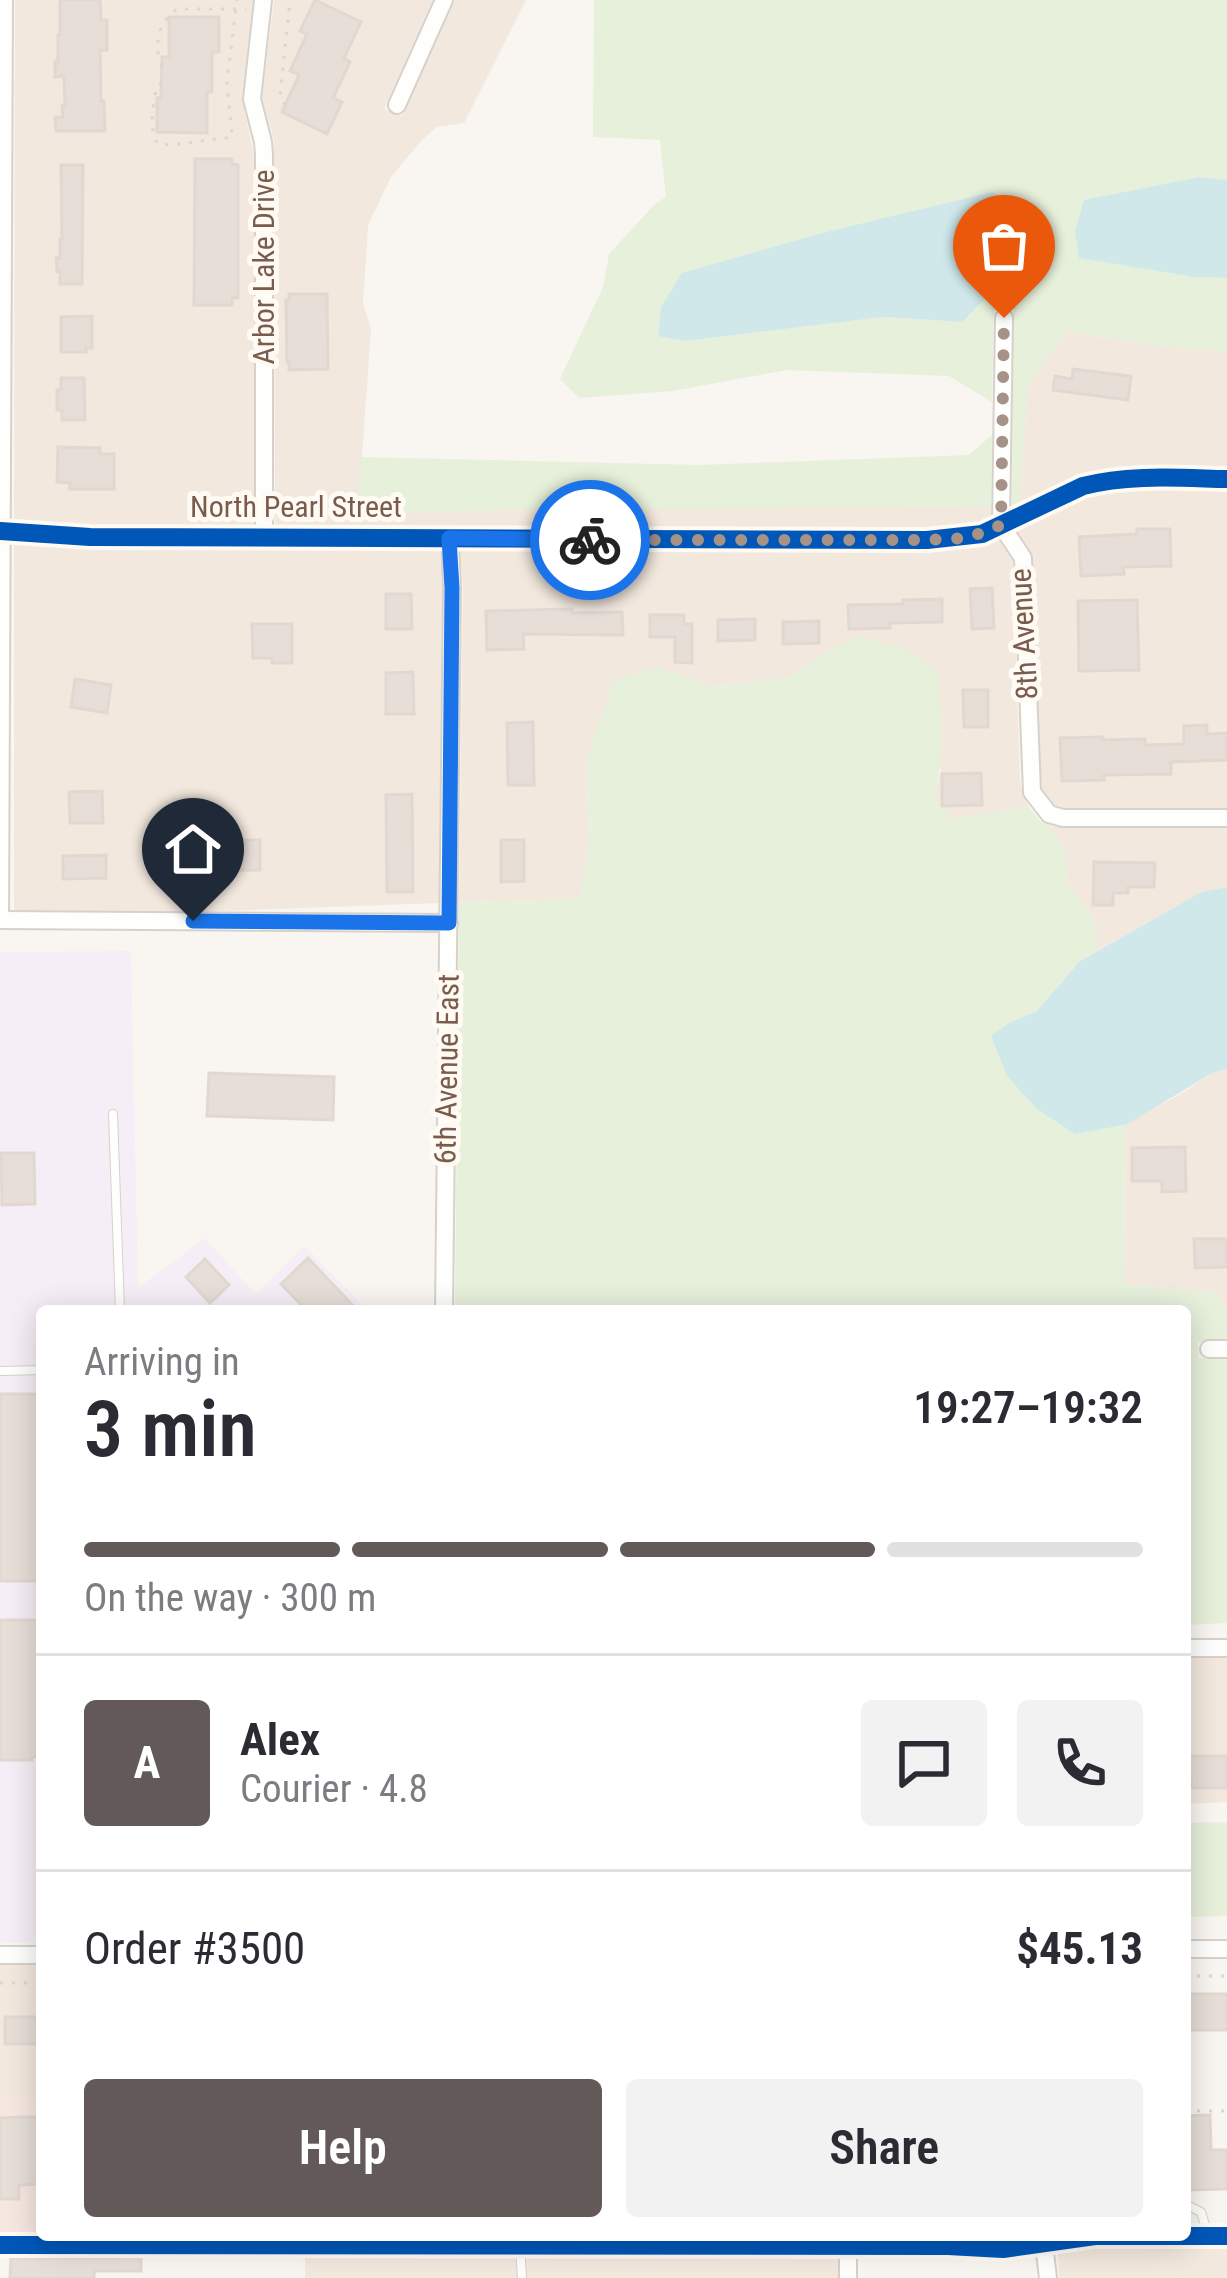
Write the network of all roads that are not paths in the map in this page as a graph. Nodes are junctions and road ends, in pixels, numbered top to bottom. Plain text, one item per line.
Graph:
1 (4, 0) edge
2 (444, 0) edge
3 (262, 5) edge
4 (397, 105) dead end
5 (2, 140) edge
6 (1004, 318) dead end
7 (1227, 479) edge
8 (1001, 525) junction
9 (1, 531) edge
10 (264, 537) junction
11 (449, 538) junction
12 (1227, 818) edge
13 (0, 920) edge
14 (449, 923) junction
15 (113, 1114) dead end
16 (120, 1305) edge
17 (445, 1305) edge
18 (36, 1370) edge
19 (0, 1371) edge
20 (1191, 1648) edge
21 (1227, 1648) edge
22 (1191, 1949) edge
23 (1227, 1949) edge
24 (0, 1955) edge
25 (36, 1955) edge
26 (1191, 2207) edge
27 (1217, 2236) edge
28 (106, 2241) edge
29 (450, 2241) edge
30 (737, 2241) edge
31 (1039, 2241) edge
32 (1043, 2241) edge
33 (0, 2245) edge
34 (520, 2246) junction
35 (848, 2246) junction
36 (522, 2278) edge
37 (848, 2278) edge
38 (1048, 2278) edge

1 - 5 street
2 - 4 street
3 - 10 street, Arbor Lake Drive
5 - 9 street
6 - 8 street, 8th Avenue
7 - 8 street, North Pearl Street
8 - 11 street, North Pearl Street
8 - 12 street, 8th Avenue
9 - 10 street, North Pearl Street
9 - 13 street
10 - 11 street, North Pearl Street
11 - 14 street, 6th Avenue East
13 - 14 street
14 - 17 street, 6th Avenue East
15 - 16 lane
18 - 19 lane
20 - 21 street
22 - 23 street
24 - 25 street
26 - 27 lane
28 - 33 street
29 - 34 street
30 - 34 street
30 - 35 street
31 - 35 street
32 - 38 street
34 - 36 lane
35 - 37 street

